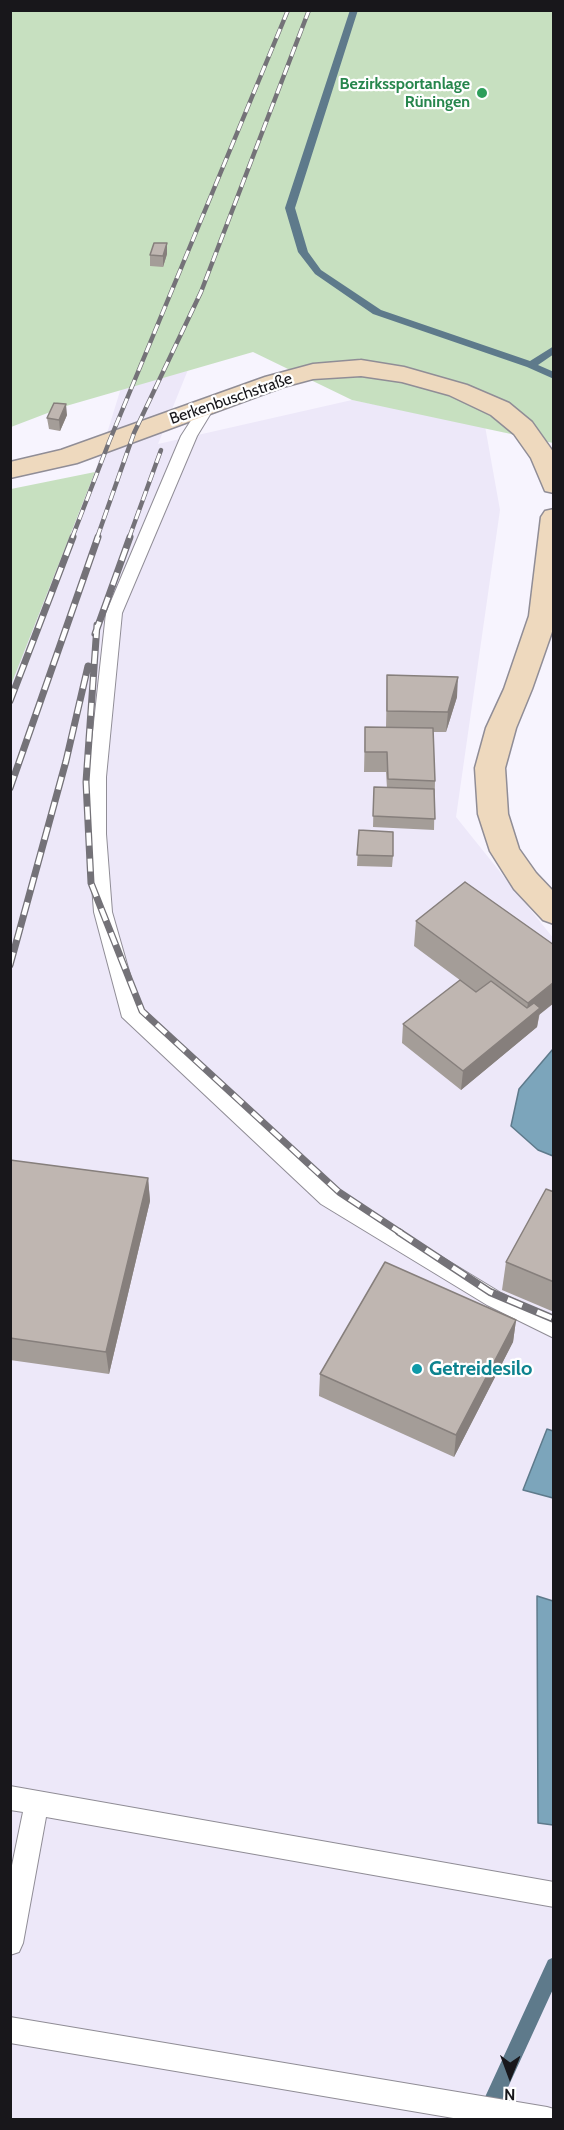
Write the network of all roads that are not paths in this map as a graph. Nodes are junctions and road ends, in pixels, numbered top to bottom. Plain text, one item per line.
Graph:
1 (206, 408) junction
2 (10, 470) edge
3 (554, 485) edge
4 (554, 517) edge
5 (554, 912) edge
6 (554, 1329) edge
7 (10, 1798) edge
8 (38, 1802) junction
9 (542, 1893) edge
10 (10, 1943) edge
11 (10, 2030) edge
12 (547, 2120) edge

1 - 2 street, Berkenbuschstraße
1 - 3 street, Berkenbuschstraße
1 - 6 lane
4 - 5 street
7 - 8 lane
8 - 9 lane
8 - 10 lane
11 - 12 lane

